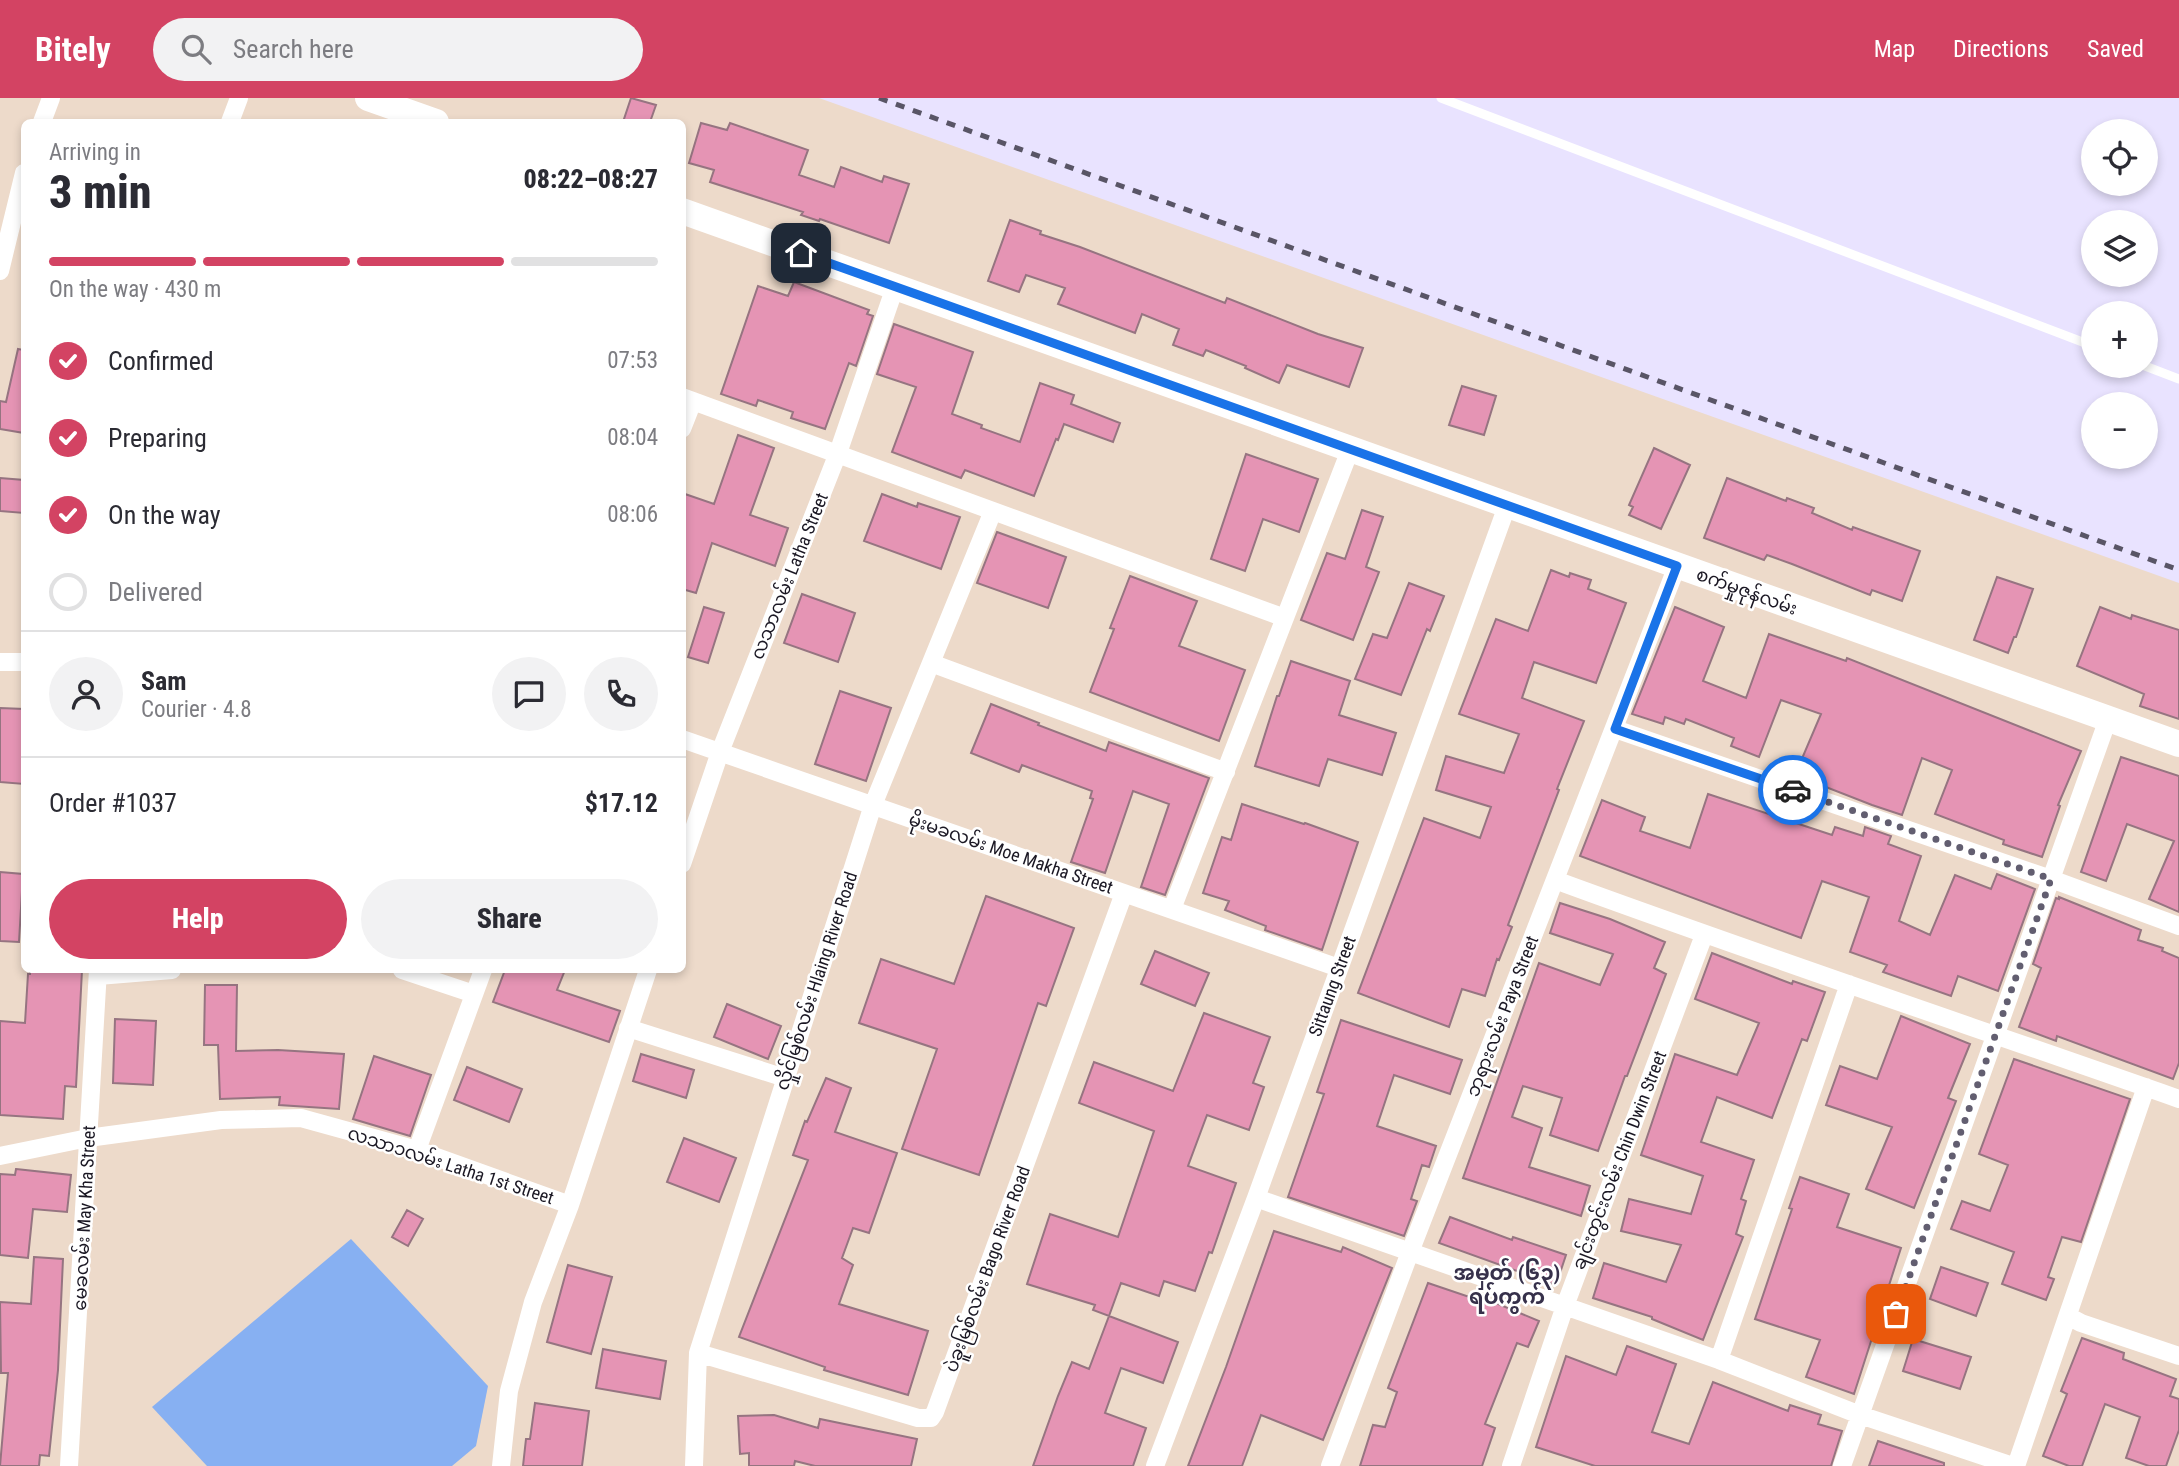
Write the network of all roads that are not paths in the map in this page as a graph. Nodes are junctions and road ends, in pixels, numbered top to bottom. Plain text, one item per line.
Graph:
1 (51, 98) edge
2 (239, 98) edge
3 (368, 98) edge
4 (1441, 98) edge
5 (43, 119) edge
6 (231, 119) edge
7 (428, 119) edge
8 (21, 185) edge
9 (686, 212) edge
10 (0, 271) edge
11 (895, 287) junction
12 (2081, 341) edge
13 (2158, 371) edge
14 (2179, 379) edge
15 (688, 399) edge
16 (1350, 450) junction
17 (838, 453) junction
18 (1507, 506) junction
19 (993, 511) junction
20 (1677, 566) junction
21 (1286, 618) junction
22 (0, 662) edge
23 (21, 662) edge
24 (931, 663) junction
25 (2108, 719) junction
26 (1615, 729) junction
27 (686, 740) edge
28 (2179, 744) edge
29 (720, 752) junction
30 (1226, 772) junction
31 (873, 805) junction
32 (686, 852) edge
33 (2051, 879) junction
34 (1555, 880) junction
35 (1124, 892) junction
36 (1172, 909) junction
37 (2179, 926) edge
38 (1704, 935) junction
39 (1339, 968) junction
40 (98, 973) edge
41 (411, 973) edge
42 (482, 973) edge
43 (647, 973) edge
44 (1849, 984) junction
45 (474, 994) junction
46 (628, 1028) junction
47 (1996, 1034) junction
48 (785, 1079) junction
49 (2146, 1087) junction
50 (2179, 1099) edge
51 (89, 1138) junction
52 (417, 1150) junction
53 (0, 1156) edge
54 (1256, 1198) junction
55 (570, 1205) junction
56 (1410, 1252) junction
57 (1565, 1306) junction
58 (2067, 1316) junction
59 (698, 1353) junction
60 (2179, 1356) edge
61 (1719, 1360) junction
62 (1860, 1415) junction
63 (1517, 1464) edge
64 (69, 1466) edge
65 (501, 1466) edge
66 (694, 1466) edge
67 (1155, 1466) edge
68 (1330, 1466) edge
69 (1842, 1466) edge
70 (2014, 1466) edge

1 - 5 street
2 - 6 street
3 - 7 street
4 - 12 lane
8 - 10 street
9 - 11 street, စက်မှုဇုန်လမ်း
11 - 16 street, စက်မှုဇုန်လမ်း
11 - 17 street, လသာလမ်း Latha Street
13 - 14 lane
15 - 17 street
16 - 18 street, စက်မှုဇုန်လမ်း
16 - 21 street
17 - 19 street
17 - 29 street, လသာလမ်း Latha Street
18 - 20 street, စက်မှုဇုန်လမ်း
18 - 39 street, Sittaung Street
19 - 21 street
19 - 24 street, လှိုင်မြစ်လမ်း Hlaing River Road
20 - 25 street, စက်မှုဇုန်လမ်း
20 - 26 street, ဘုရားလမ်း Paya Street
21 - 30 street
22 - 23 street
24 - 30 street
24 - 31 street, လှိုင်မြစ်လမ်း Hlaing River Road
25 - 28 street, စက်မှုဇုန်လမ်း
25 - 33 street
26 - 33 street
26 - 34 street, ဘုရားလမ်း Paya Street
27 - 29 street, မိုးမခလမ်း Moe Makha Street
29 - 31 street, မိုးမခလမ်း Moe Makha Street
29 - 32 street, လသာလမ်း Latha Street
30 - 36 street
31 - 35 street, မိုးမခလမ်း Moe Makha Street
31 - 48 street, လှိုင်မြစ်လမ်း Hlaing River Road
33 - 37 street
33 - 47 street
34 - 38 street
34 - 56 street, ဘုရားလမ်း Paya Street
35 - 36 street, မိုးမခလမ်း Moe Makha Street
35 - 59 street, ပဲခူးမြစ်လမ်း Bago River Road
36 - 39 street, မိုးမခလမ်း Moe Makha Street
38 - 44 street
38 - 57 street, ချင်းတွင်းလမ်း Chin Dwin Street
39 - 54 street, Sittaung Street
40 - 51 street, မေခလမ်း May Kha Street
41 - 45 street
42 - 45 street
43 - 46 street
44 - 47 street
44 - 61 street
45 - 52 street
46 - 48 street
46 - 55 street
47 - 49 street
47 - 62 street
48 - 59 street, လှိုင်မြစ်လမ်း Hlaing River Road
49 - 50 street
49 - 58 street
51 - 52 street, လသာ၁လမ်း Latha 1st Street
51 - 53 street, လသာ၁လမ်း Latha 1st Street
51 - 64 street, မေခလမ်း May Kha Street
52 - 55 street, လသာ၁လမ်း Latha 1st Street
54 - 56 street
54 - 67 street, Sittaung Street
55 - 65 street
56 - 57 street
56 - 68 street, ဘုရားလမ်း Paya Street
57 - 61 street
57 - 63 street, ချင်းတွင်းလမ်း Chin Dwin Street
58 - 60 street
58 - 70 street
59 - 66 street, လှိုင်မြစ်လမ်း Hlaing River Road
61 - 62 street
62 - 69 street
62 - 70 street

